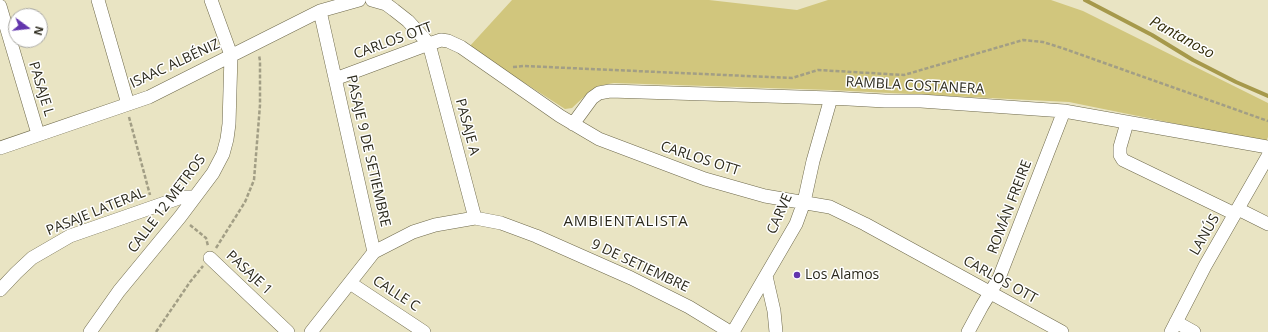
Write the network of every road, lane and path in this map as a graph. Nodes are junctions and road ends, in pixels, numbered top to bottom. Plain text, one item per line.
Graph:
1 (98, 0) edge
2 (211, 0) edge
3 (359, 0) edge
4 (372, 0) edge
5 (0, 6) edge
6 (320, 11) junction
7 (256, 43) junction
8 (429, 44) junction
9 (231, 55) junction
10 (495, 70) junction
11 (335, 79) junction
12 (831, 98) junction
13 (128, 104) junction
14 (1064, 111) junction
15 (1268, 121) edge
16 (1127, 123) junction
17 (573, 124) junction
18 (38, 134) junction
19 (1268, 147) edge
20 (0, 148) edge
21 (1268, 156) edge
22 (194, 197) junction
23 (804, 202) junction
24 (153, 207) junction
25 (1237, 212) junction
26 (180, 217) junction
27 (475, 218) junction
28 (1268, 224) edge
29 (374, 252) junction
30 (210, 258) junction
31 (766, 276) junction
32 (350, 283) junction
33 (0, 290) edge
34 (990, 293) junction
35 (1174, 327) edge
36 (90, 332) edge
37 (156, 332) edge
38 (288, 332) edge
39 (311, 332) edge
40 (424, 332) edge
41 (732, 332) edge
42 (776, 332) edge
43 (968, 332) edge
44 (1062, 332) edge
45 (1194, 332) edge

1 - 13 street
2 - 9 street
3 - 6 street, ISAAC ALBÉNIZ
4 - 8 street
5 - 18 street, PASAJE L
6 - 7 street, ISAAC ALBÉNIZ
6 - 11 street, PASAJE 9 DE SETIEMBRE
7 - 9 street, ISAAC ALBÉNIZ
7 - 30 path
8 - 10 street, CARLOS OTT
8 - 11 street, CARLOS OTT
8 - 27 street, PASAJE A
9 - 13 street, ISAAC ALBÉNIZ
9 - 22 street, CALLE 12 METROS
10 - 15 path
10 - 17 street, CARLOS OTT
11 - 29 street, PASAJE 9 DE SETIEMBRE
12 - 14 street, RAMBLA COSTANERA
12 - 17 street, RAMBLA COSTANERA
12 - 23 street, CARVE
13 - 18 street, ISAAC ALBÉNIZ
13 - 24 path
14 - 16 street, RAMBLA COSTANERA
14 - 34 street, ROMÁN FREIRE
16 - 19 street, RAMBLA COSTANERA
16 - 25 street
17 - 23 street, CARLOS OTT
18 - 20 street, ISAAC ALBÉNIZ
21 - 25 street, LANÚS
22 - 24 street, PASAJE LATERAL
22 - 26 street, CALLE 12 METROS
23 - 31 street, CARVE
23 - 34 street, CARLOS OTT
24 - 33 street, PASAJE LATERAL
25 - 28 street
25 - 35 street, LANÚS
26 - 30 path, PASAJE 1
26 - 36 street, CALLE 12 METROS
27 - 29 street, 9 DE SETIEMBRE
27 - 41 street, 9 DE SETIEMBRE
29 - 32 street
30 - 37 path
30 - 38 street, PASAJE 1
31 - 41 street, CARVE
31 - 42 street
32 - 39 street
32 - 40 street, CALLE C
34 - 43 street, ROMÁN FREIRE
34 - 44 street, CARLOS OTT
35 - 45 street

